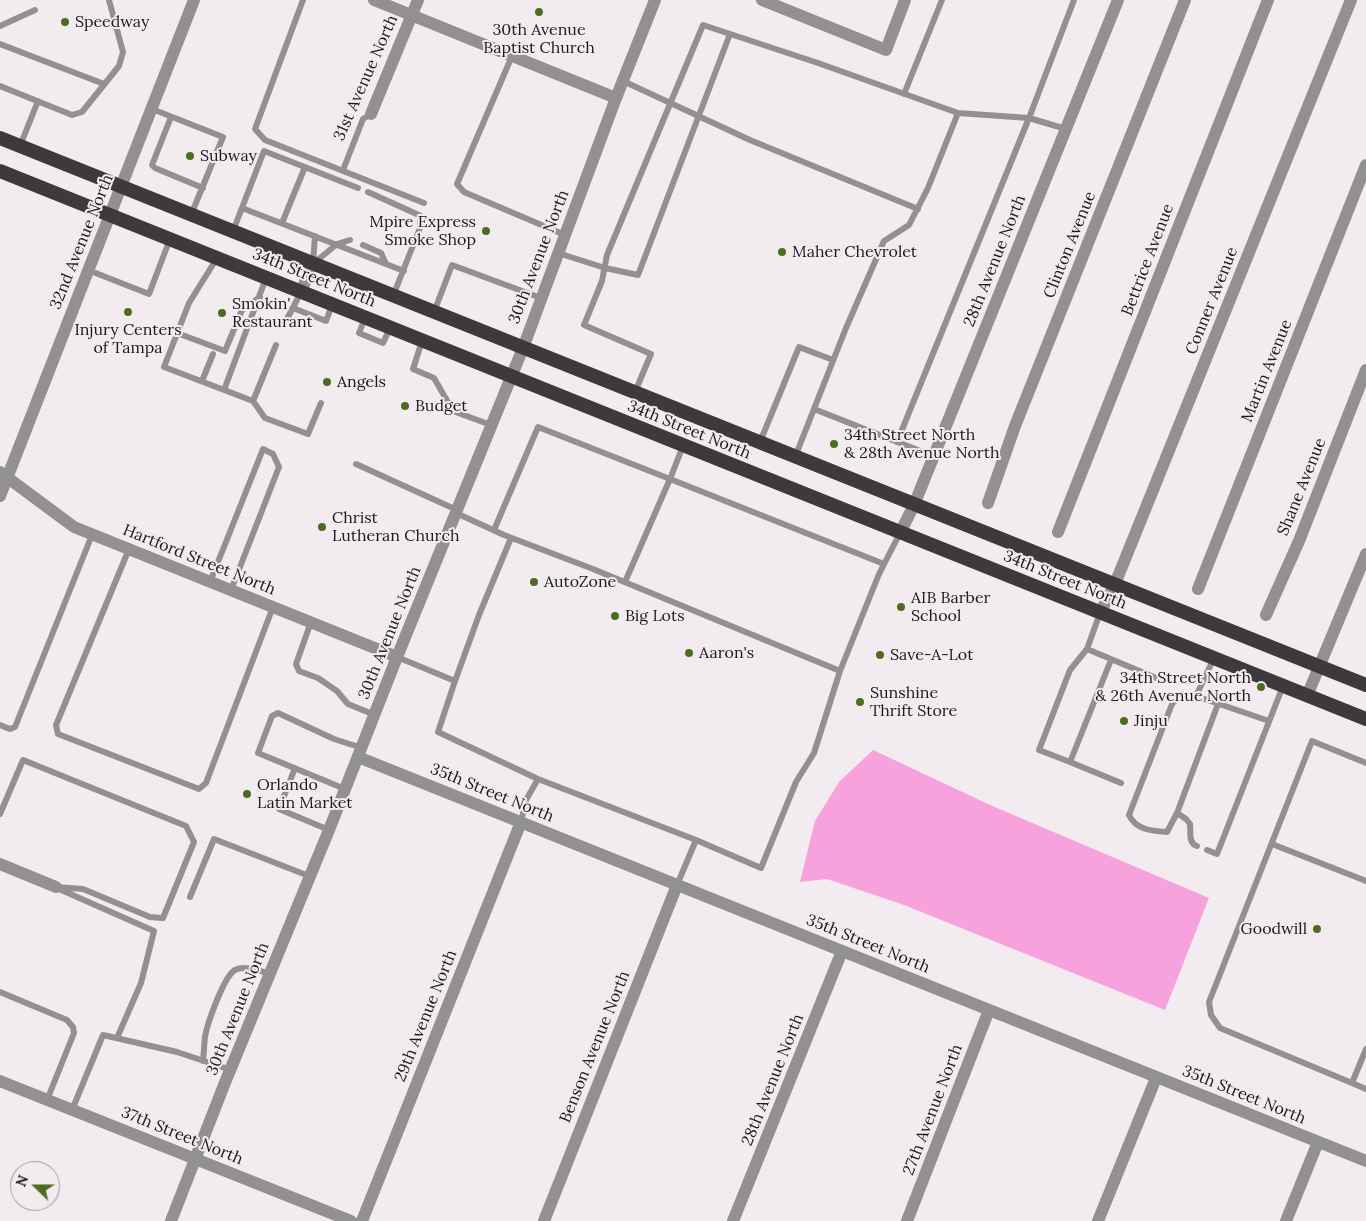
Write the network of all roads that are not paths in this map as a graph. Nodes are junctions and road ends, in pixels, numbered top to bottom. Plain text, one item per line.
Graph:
1 (109, 0) edge
2 (194, 0) edge
3 (303, 0) edge
4 (374, 0) edge
5 (418, 0) edge
6 (655, 0) edge
7 (762, 0) edge
8 (905, 0) edge
9 (942, 0) edge
10 (1074, 0) edge
11 (1118, 0) edge
12 (1186, 0) edge
13 (1268, 0) edge
14 (1351, 0) edge
15 (781, 4) edge
16 (35, 10) dead end
17 (412, 15) junction
18 (0, 26) edge
19 (730, 34) junction
20 (0, 44) edge
21 (512, 56) junction
22 (623, 81) junction
23 (104, 84) junction
24 (0, 86) edge
25 (904, 94) junction
26 (616, 98) junction
27 (38, 101) junction
28 (670, 102) junction
29 (152, 109) junction
30 (958, 113) junction
31 (371, 114) joint
32 (700, 116) junction
33 (171, 117) junction
34 (1029, 118) junction
35 (1066, 129) junction
36 (0, 138) edge
37 (20, 146) junction
38 (1366, 165) edge
39 (305, 166) junction
40 (343, 170) junction
41 (0, 171) edge
42 (122, 187) junction
43 (203, 188) junction
44 (358, 188) dead end
45 (368, 192) dead end
46 (424, 203) dead end
47 (242, 208) junction
48 (918, 208) junction
49 (110, 215) junction
50 (191, 215) junction
51 (282, 223) junction
52 (233, 231) junction
53 (565, 235) junction
54 (315, 236) junction
55 (170, 239) junction
56 (350, 240) dead end
57 (337, 244) junction
58 (362, 245) dead end
59 (558, 253) junction
60 (217, 258) junction
61 (313, 264) junction
62 (386, 264) junction
63 (605, 268) junction
64 (88, 270) junction
65 (404, 271) junction
66 (266, 278) junction
67 (302, 292) junction
68 (393, 296) junction
69 (260, 297) junction
70 (541, 298) junction
71 (332, 304) junction
72 (293, 308) junction
73 (434, 312) junction
74 (287, 319) dead end
75 (177, 333) junction
76 (422, 341) junction
77 (276, 345) dead end
78 (522, 348) junction
79 (213, 354) dead end
80 (833, 360) junction
81 (1366, 370) edge
82 (510, 376) junction
83 (202, 382) junction
84 (224, 390) junction
85 (635, 392) junction
86 (253, 401) junction
87 (321, 403) dead end
88 (814, 409) junction
89 (491, 424) junction
90 (897, 442) junction
91 (760, 443) junction
92 (682, 446) junction
93 (933, 456) junction
94 (796, 457) junction
95 (356, 464) dead end
96 (4, 475) edge
97 (670, 479) junction
98 (0, 496) edge
99 (988, 503) dead end
100 (914, 504) junction
101 (457, 512) junction
102 (494, 530) junction
103 (1058, 532) dead end
104 (900, 533) junction
105 (92, 535) junction
106 (511, 538) junction
107 (128, 549) junction
108 (1366, 554) edge
109 (884, 564) junction
110 (210, 582) junction
111 (625, 582) junction
112 (1114, 584) junction
113 (1198, 589) dead end
114 (231, 590) junction
115 (273, 607) junction
116 (1100, 613) junction
117 (1266, 615) dead end
118 (311, 622) junction
119 (1086, 649) junction
120 (397, 656) junction
121 (1214, 658) junction
122 (1111, 660) junction
123 (1320, 666) junction
124 (840, 671) junction
125 (1161, 680) dead end
126 (455, 682) junction
127 (1366, 685) edge
128 (1283, 686) junction
129 (1196, 696) junction
130 (1307, 696) junction
131 (1218, 704) junction
132 (375, 715) junction
133 (1366, 719) edge
134 (1269, 721) junction
135 (0, 725) edge
136 (360, 753) junction
137 (1070, 762) junction
138 (1366, 763) edge
139 (295, 768) junction
140 (538, 779) junction
141 (1120, 783) dead end
142 (345, 789) junction
143 (1177, 813) junction
144 (0, 814) edge
145 (520, 822) junction
146 (329, 830) junction
147 (696, 840) junction
148 (1272, 844) junction
149 (1197, 846) dead end
150 (1207, 850) dead end
151 (0, 864) edge
152 (309, 876) junction
153 (1366, 881) edge
154 (677, 885) junction
155 (56, 887) junction
156 (190, 897) dead end
157 (842, 951) junction
158 (270, 974) junction
159 (0, 992) edge
160 (989, 1010) junction
161 (117, 1038) junction
162 (1366, 1049) edge
163 (203, 1061) junction
164 (231, 1070) junction
165 (1156, 1078) junction
166 (0, 1081) edge
167 (1352, 1083) junction
168 (1366, 1089) edge
169 (47, 1100) junction
170 (72, 1110) junction
171 (1318, 1142) junction
172 (196, 1159) junction
173 (1366, 1161) edge
174 (172, 1221) edge
175 (351, 1221) edge
176 (362, 1221) edge
177 (544, 1221) edge
178 (733, 1221) edge
179 (907, 1221) edge
180 (1098, 1221) edge
181 (1286, 1221) edge

1 - 23 lane
2 - 29 street, 32nd Avenue North
3 - 40 lane
4 - 17 street
5 - 17 street, 31st Avenue North
6 - 22 street, 30th Avenue North
7 - 15 street
8 - 15 street
9 - 25 lane
10 - 34 lane
11 - 35 street, 28th Avenue North
12 - 99 street, Clinton Avenue
13 - 103 street, Bettrice Avenue
14 - 112 street, Conner Avenue
16 - 18 lane
17 - 21 street
17 - 31 street, 31st Avenue North
19 - 25 lane
19 - 28 lane
19 - 32 lane
20 - 23 lane
21 - 26 street
21 - 53 lane
22 - 26 street, 30th Avenue North
22 - 28 lane
23 - 27 lane
24 - 27 lane
25 - 30 lane
26 - 53 street, 30th Avenue North
27 - 37 lane
28 - 32 lane
28 - 63 lane
29 - 33 lane
29 - 42 street, 32nd Avenue North
30 - 34 lane
30 - 48 lane
31 - 40 lane, 31st Avenue North
32 - 48 lane
32 - 63 lane
33 - 43 lane
33 - 43 lane
34 - 35 lane
34 - 90 lane
35 - 93 street, 28th Avenue North
36 - 37 highway, 34th Street North
37 - 42 highway, 34th Street North
38 - 113 street, Martin Avenue
39 - 44 lane
39 - 47 lane
39 - 51 lane
40 - 46 lane
41 - 49 highway, 34th Street North
42 - 49 street, 32nd Avenue North
42 - 50 highway, 34th Street North
43 - 50 lane
45 - 65 lane
47 - 51 lane
47 - 52 lane
48 - 80 lane
49 - 55 highway, 34th Street North
49 - 64 street, 32nd Avenue North
50 - 52 highway, 34th Street North
51 - 54 lane
52 - 61 highway, 34th Street North
53 - 59 street, 30th Avenue North
54 - 57 lane
54 - 61 lane
55 - 60 highway, 34th Street North
55 - 64 lane
56 - 57 lane
57 - 61 lane
57 - 62 lane
58 - 62 lane
59 - 63 lane
59 - 70 street, 30th Avenue North
60 - 66 highway, 34th Street North
60 - 75 lane
61 - 67 street
61 - 68 highway, 34th Street North
62 - 65 lane
63 - 85 lane
64 - 96 street, 32nd Avenue North
65 - 68 lane
66 - 67 highway, 34th Street North
66 - 69 lane
67 - 71 highway, 34th Street North
67 - 72 lane
68 - 73 highway, 34th Street North
69 - 75 lane
69 - 84 lane
70 - 73 lane
70 - 78 street, 30th Avenue North
71 - 72 lane
71 - 76 highway, 34th Street North
72 - 74 lane
73 - 78 highway, 34th Street North
75 - 83 lane
76 - 82 highway, 34th Street North
76 - 89 lane
77 - 86 lane
78 - 82 street, 30th Avenue North
78 - 85 highway, 34th Street North
79 - 83 lane
80 - 88 lane
80 - 91 lane
81 - 117 street, Shane Avenue
82 - 89 street, 30th Avenue North
82 - 92 highway, 34th Street North
83 - 84 lane
84 - 86 lane
85 - 91 highway, 34th Street North
86 - 87 lane
88 - 90 lane
88 - 94 lane
89 - 101 street, 30th Avenue North
90 - 93 lane
91 - 94 highway, 34th Street North
92 - 97 lane
92 - 104 highway, 34th Street North
93 - 100 street, 28th Avenue North
94 - 100 highway, 34th Street North
95 - 101 lane
96 - 98 street, 32nd Avenue North
96 - 105 street, Hartford Street North
97 - 102 lane
97 - 109 lane
97 - 111 lane
100 - 104 street, 28th Avenue North
100 - 112 highway, 34th Street North
101 - 102 lane
101 - 120 street, 30th Avenue North
102 - 106 lane
104 - 109 lane
104 - 116 highway, 34th Street North
105 - 107 street, Hartford Street North
105 - 135 lane
106 - 111 lane
106 - 126 lane
107 - 110 street, Hartford Street North
107 - 115 lane
108 - 123 street
109 - 124 lane
110 - 114 street, Hartford Street North
110 - 114 lane
111 - 124 lane
112 - 116 street, Conner Avenue
112 - 123 highway, 34th Street North
114 - 115 street, Hartford Street North
115 - 118 street, Hartford Street North
116 - 119 lane
116 - 121 highway, 34th Street North
118 - 120 street, Hartford Street North
118 - 132 lane
119 - 122 lane
119 - 137 lane
120 - 126 lane
120 - 132 street, 30th Avenue North
121 - 128 highway, 34th Street North
121 - 129 lane
122 - 125 lane
122 - 137 lane
123 - 127 highway, 34th Street North
123 - 130 street
124 - 147 lane
126 - 140 lane
128 - 130 highway, 34th Street North
128 - 134 lane
129 - 131 lane
129 - 143 lane
130 - 133 highway, 34th Street North
131 - 134 lane
131 - 143 lane
132 - 136 street, 30th Avenue North
134 - 150 lane
136 - 139 lane
136 - 142 street, 30th Avenue North
136 - 145 street, 35th Street North
137 - 141 lane
138 - 148 lane
139 - 142 lane
139 - 146 lane
140 - 145 lane
140 - 147 lane
142 - 146 street, 30th Avenue North
143 - 149 lane
144 - 155 lane
145 - 154 street, 35th Street North
145 - 176 street, 29th Avenue North
146 - 152 street, 30th Avenue North
147 - 154 lane
148 - 153 lane
148 - 167 lane
151 - 155 street
152 - 156 lane
152 - 158 street, 30th Avenue North
154 - 157 street, 35th Street North
154 - 177 street, Benson Avenue North
155 - 161 lane
157 - 160 street, 35th Street North
157 - 178 street, 28th Avenue North
158 - 163 lane
158 - 164 street, 30th Avenue North
159 - 169 lane
160 - 165 street, 35th Street North
160 - 179 street, 27th Avenue North
161 - 163 lane
161 - 170 lane
162 - 167 lane
163 - 164 lane
164 - 172 street, 30th Avenue North
165 - 171 street, 35th Street North
165 - 180 street
166 - 169 street, 37th Street North
167 - 168 lane
169 - 170 street, 37th Street North
170 - 172 street, 37th Street North
171 - 173 street, 35th Street North
171 - 181 street
172 - 174 street, 30th Avenue North
172 - 175 street, 37th Street North

